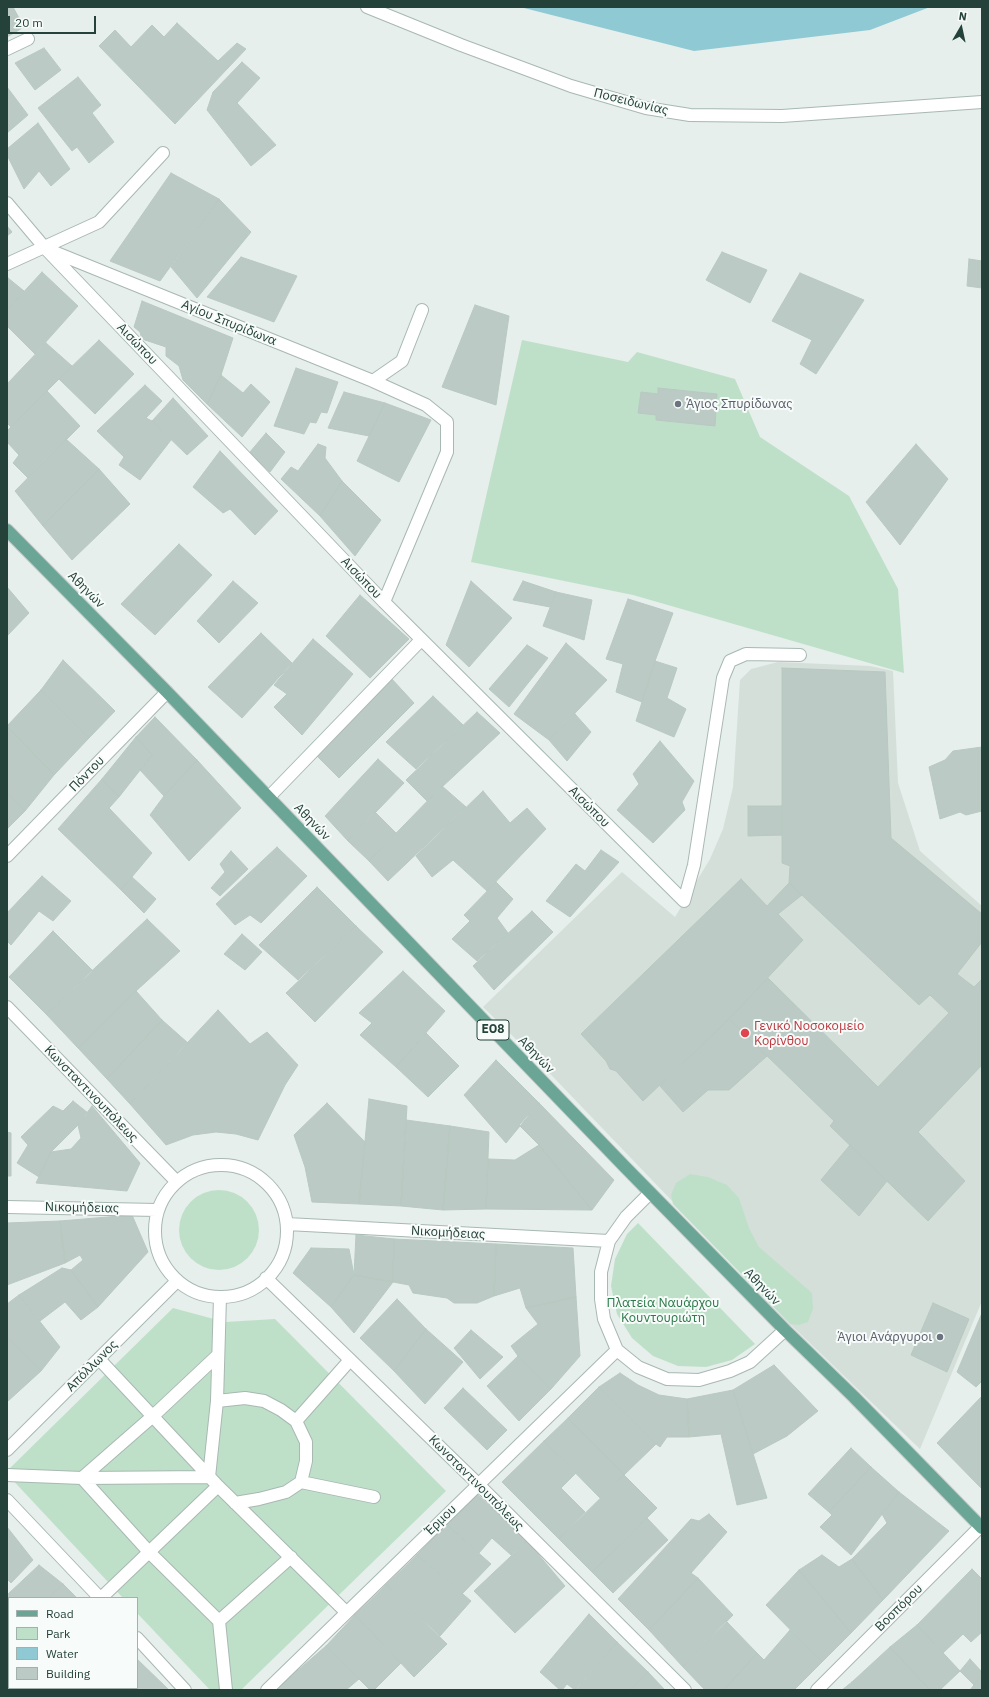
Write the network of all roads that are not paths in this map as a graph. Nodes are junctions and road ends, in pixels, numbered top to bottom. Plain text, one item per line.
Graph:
1 (367, 7) edge
2 (28, 39) dead end
3 (7, 49) edge
4 (982, 102) edge
5 (163, 153) dead end
6 (7, 203) edge
7 (44, 248) junction
8 (7, 264) edge
9 (422, 310) dead end
10 (373, 381) junction
11 (7, 530) edge
12 (384, 602) junction
13 (421, 640) junction
14 (800, 655) dead end
15 (167, 692) junction
16 (269, 797) junction
17 (7, 856) edge
18 (7, 1007) edge
19 (176, 1181) junction
20 (650, 1193) junction
21 (7, 1207) edge
22 (157, 1210) junction
23 (287, 1224) junction
24 (608, 1242) junction
25 (266, 1278) junction
26 (177, 1281) junction
27 (220, 1297) junction
28 (785, 1330) junction
29 (617, 1350) junction
30 (218, 1356) junction
31 (99, 1359) junction
32 (350, 1360) junction
33 (217, 1401) junction
34 (153, 1416) junction
35 (296, 1421) junction
36 (7, 1450) edge
37 (7, 1475) edge
38 (209, 1477) junction
39 (82, 1478) junction
40 (300, 1482) junction
41 (478, 1484) junction
42 (218, 1486) junction
43 (374, 1497) dead end
44 (7, 1500) edge
45 (235, 1503) junction
46 (981, 1527) edge
47 (150, 1553) junction
48 (291, 1557) junction
49 (99, 1597) edge
50 (101, 1597) edge
51 (346, 1612) junction
52 (219, 1621) junction
53 (138, 1639) edge
54 (185, 1690) edge
55 (226, 1690) edge
56 (267, 1690) edge
57 (685, 1690) edge
58 (818, 1690) edge

1 - 4 street, Ποσειδωνίας
2 - 3 street
5 - 7 street
6 - 7 street, Αισώπου
7 - 8 street
7 - 10 street, Αγίου Σπυρίδωνα
7 - 12 street, Αισώπου
9 - 10 street
10 - 12 street, Αγίου Σπυρίδωνα
11 - 15 main road, Αθηνών / ΕΟ8
12 - 13 street, Αισώπου
13 - 14 street, Αισώπου
13 - 16 street
15 - 16 main road, Αθηνών / ΕΟ8
15 - 17 street, Πόντου
16 - 20 main road, Αθηνών / ΕΟ8
18 - 19 street, Κωνσταντινουπόλεως
19 - 22 street
19 - 23 street
20 - 24 street
20 - 28 main road, Αθηνών / ΕΟ8
21 - 22 street, Νικομήδειας
22 - 26 street
23 - 24 street, Νικομήδειας
23 - 25 street
24 - 29 street
25 - 27 street
25 - 32 street, Κωνσταντινουπόλεως
26 - 27 street
26 - 31 street, Απόλλωνος
27 - 30 street
28 - 29 street
28 - 46 main road, Αθηνών / ΕΟ8
29 - 41 street, Έρμου
30 - 33 street
30 - 34 street
31 - 34 street
31 - 36 street, Απόλλωνος
32 - 35 street
32 - 41 street, Κωνσταντινουπόλεως
33 - 35 street
33 - 38 street
34 - 38 street
34 - 39 street
35 - 40 street
37 - 39 street
38 - 39 street
38 - 42 street
39 - 47 street
40 - 43 street
40 - 45 street
41 - 51 street, Έρμου
41 - 57 street, Κωνσταντινουπόλεως
42 - 45 street
42 - 47 street
44 - 49 street
45 - 48 street
46 - 58 street, Βοσπόρου
47 - 50 street
47 - 52 street
48 - 51 street
48 - 52 street
51 - 56 street, Έρμου
52 - 55 street
53 - 54 street

